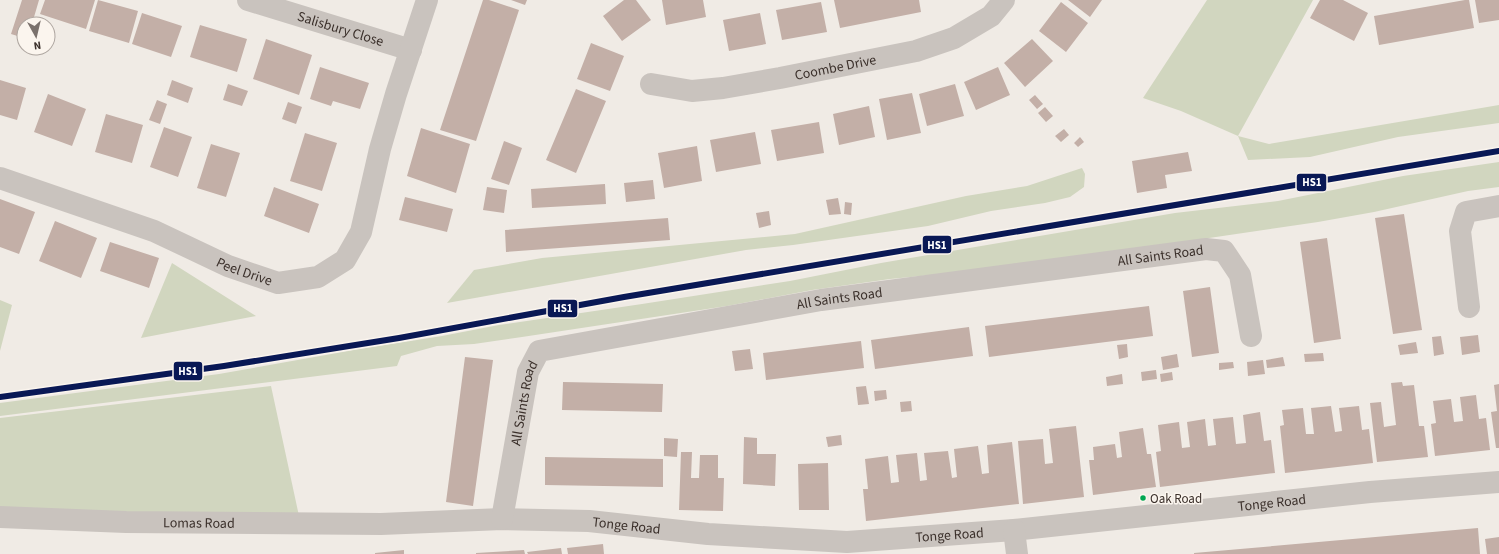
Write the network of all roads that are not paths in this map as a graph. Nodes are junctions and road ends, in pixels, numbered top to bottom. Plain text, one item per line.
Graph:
1 (248, 0) edge
2 (428, 0) edge
3 (1004, 0) edge
4 (411, 50) junction
5 (651, 84) dead end
6 (0, 178) edge
7 (1499, 206) edge
8 (1469, 307) dead end
9 (1251, 336) dead end
10 (1499, 482) edge
11 (0, 517) edge
12 (502, 519) junction
13 (399, 524) joint
14 (1014, 530) junction
15 (1017, 554) edge

1 - 4 street, Salisbury Close
2 - 4 street, Peel Drive
3 - 5 street, Coombe Drive
4 - 6 street, Peel Drive
7 - 8 street
9 - 12 street, All Saints Road
10 - 14 street, Tonge Road
11 - 13 street, Lomas Road
12 - 13 street, Tonge Road
12 - 14 street, Tonge Road
14 - 15 street

